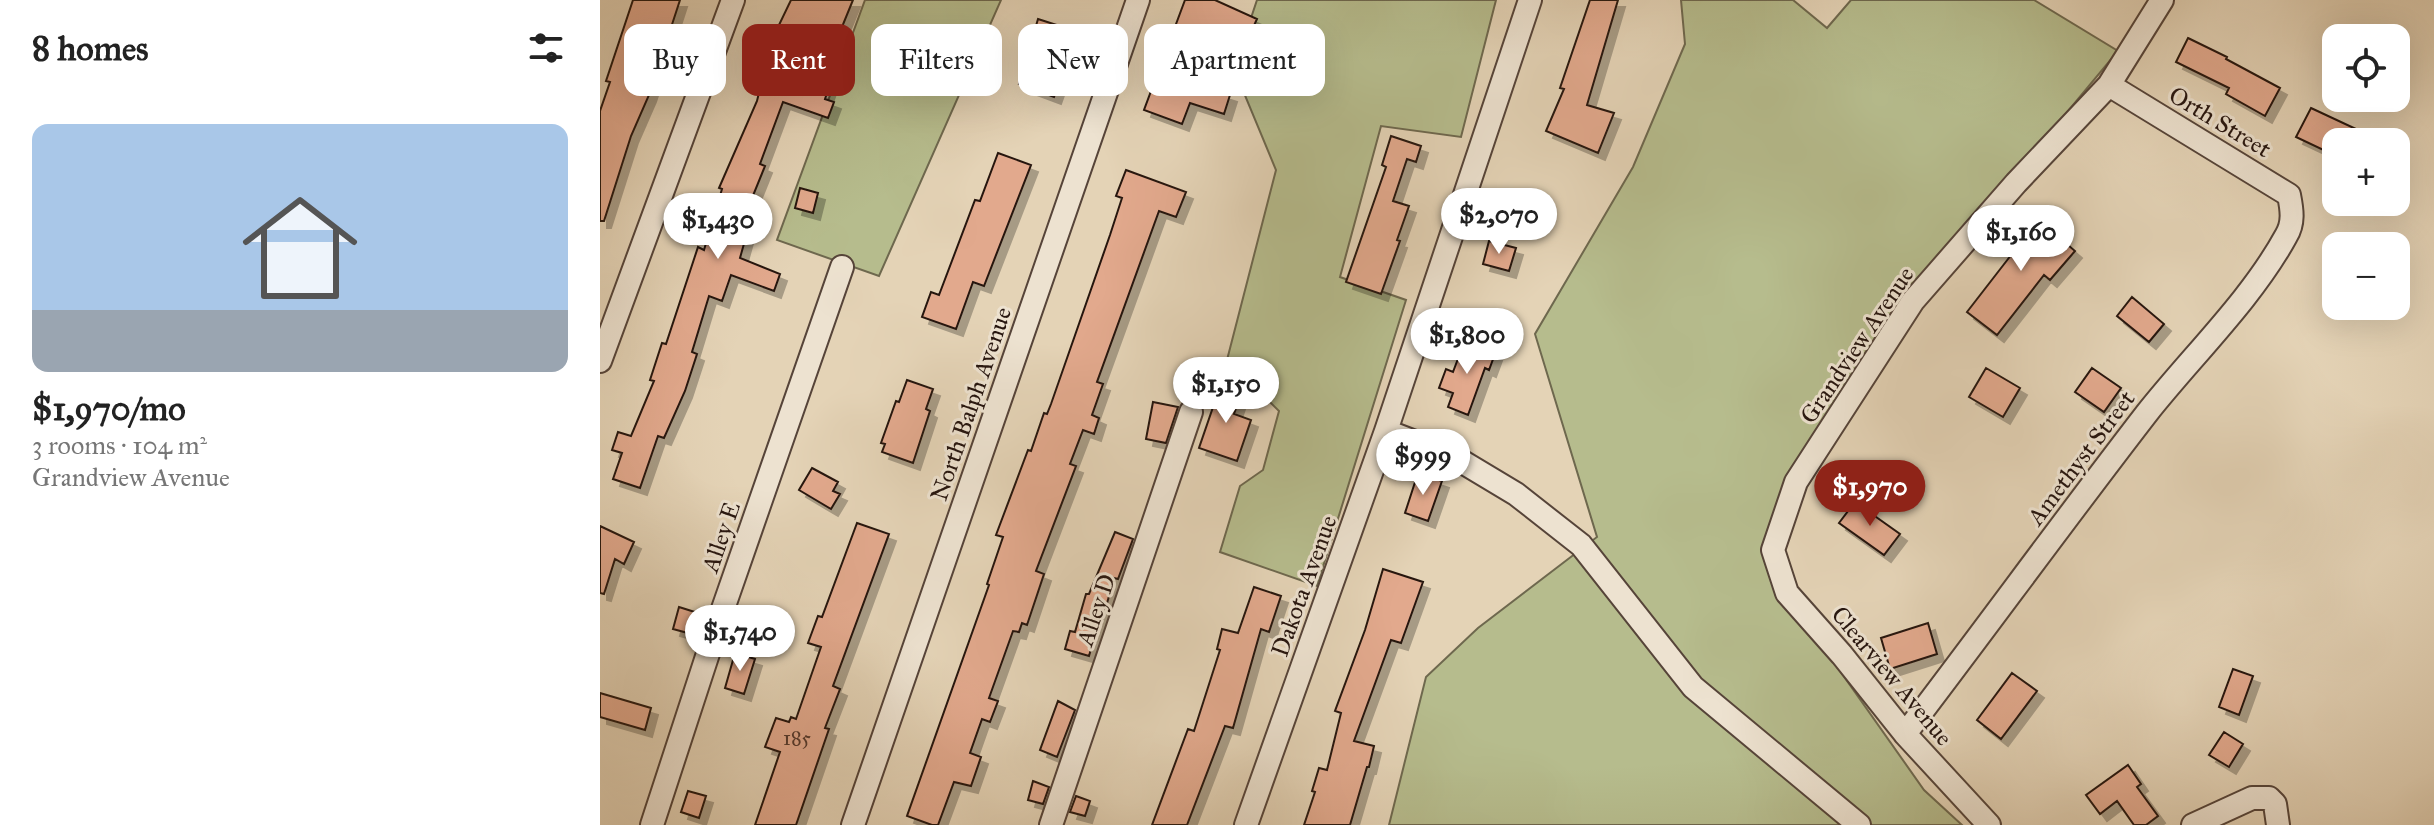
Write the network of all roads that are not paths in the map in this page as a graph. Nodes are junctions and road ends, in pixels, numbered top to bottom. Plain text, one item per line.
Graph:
1 (733, 0) edge
2 (1138, 0) edge
3 (1530, 0) edge
4 (2162, 0) edge
5 (2109, 85) junction
6 (2293, 212) joint
7 (842, 267) dead end
8 (600, 361) edge
9 (1191, 412) dead end
10 (1386, 431) junction
11 (1773, 550) joint
12 (1905, 734) junction
13 (652, 825) edge
14 (853, 825) edge
15 (1051, 825) edge
16 (1246, 825) edge
17 (1859, 825) edge
18 (1989, 825) edge
19 (2193, 825) edge
20 (2278, 825) edge

1 - 8 street
2 - 14 street, North Balph Avenue
3 - 10 street, Dakota Avenue
4 - 5 street, Grandview Avenue
5 - 6 street, Orth Street
5 - 11 street, Grandview Avenue
6 - 12 street, Amethyst Street
7 - 13 street, Alley E
9 - 15 street, Alley D
10 - 16 street, Dakota Avenue
10 - 17 street
11 - 12 street, Clearview Avenue
12 - 18 street, Clearview Avenue
19 - 20 street

